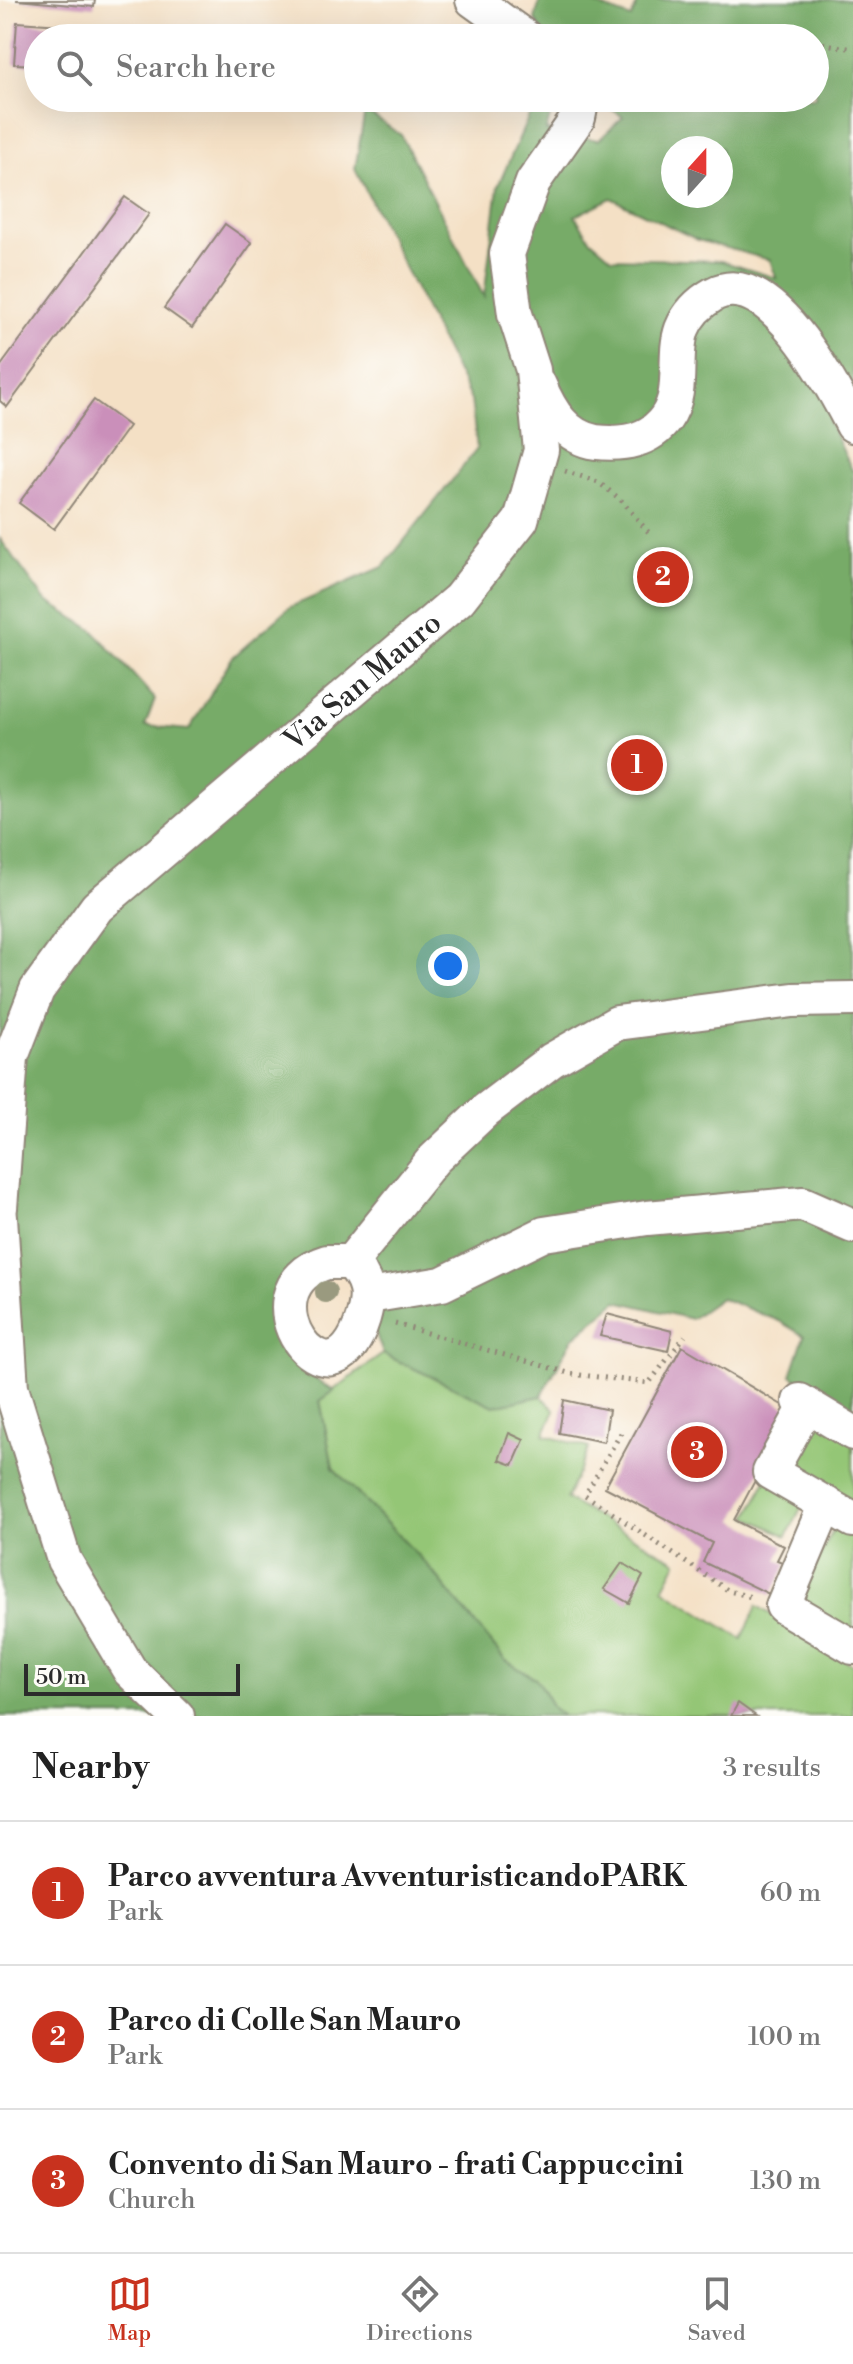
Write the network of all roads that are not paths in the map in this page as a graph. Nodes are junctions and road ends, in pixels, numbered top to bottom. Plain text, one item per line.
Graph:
1 (473, 0) edge
2 (506, 24) edge
3 (579, 112) edge
4 (533, 370) junction
5 (853, 425) edge
6 (580, 440) junction
7 (539, 455) junction
8 (853, 999) edge
9 (0, 1208) edge
10 (0, 1217) edge
11 (853, 1226) edge
12 (351, 1262) junction
13 (366, 1305) junction
14 (853, 1433) edge
15 (839, 1512) edge
16 (853, 1647) edge
17 (177, 1716) edge

1 - 2 lane
3 - 4 lane, Via San Mauro
4 - 6 lane
4 - 7 lane, Via San Mauro
5 - 6 lane
6 - 7 lane
7 - 9 lane, Via San Mauro
8 - 12 lane
10 - 17 lane
11 - 13 lane
12 - 13 lane
12 - 13 lane
14 - 15 lane
15 - 16 lane

